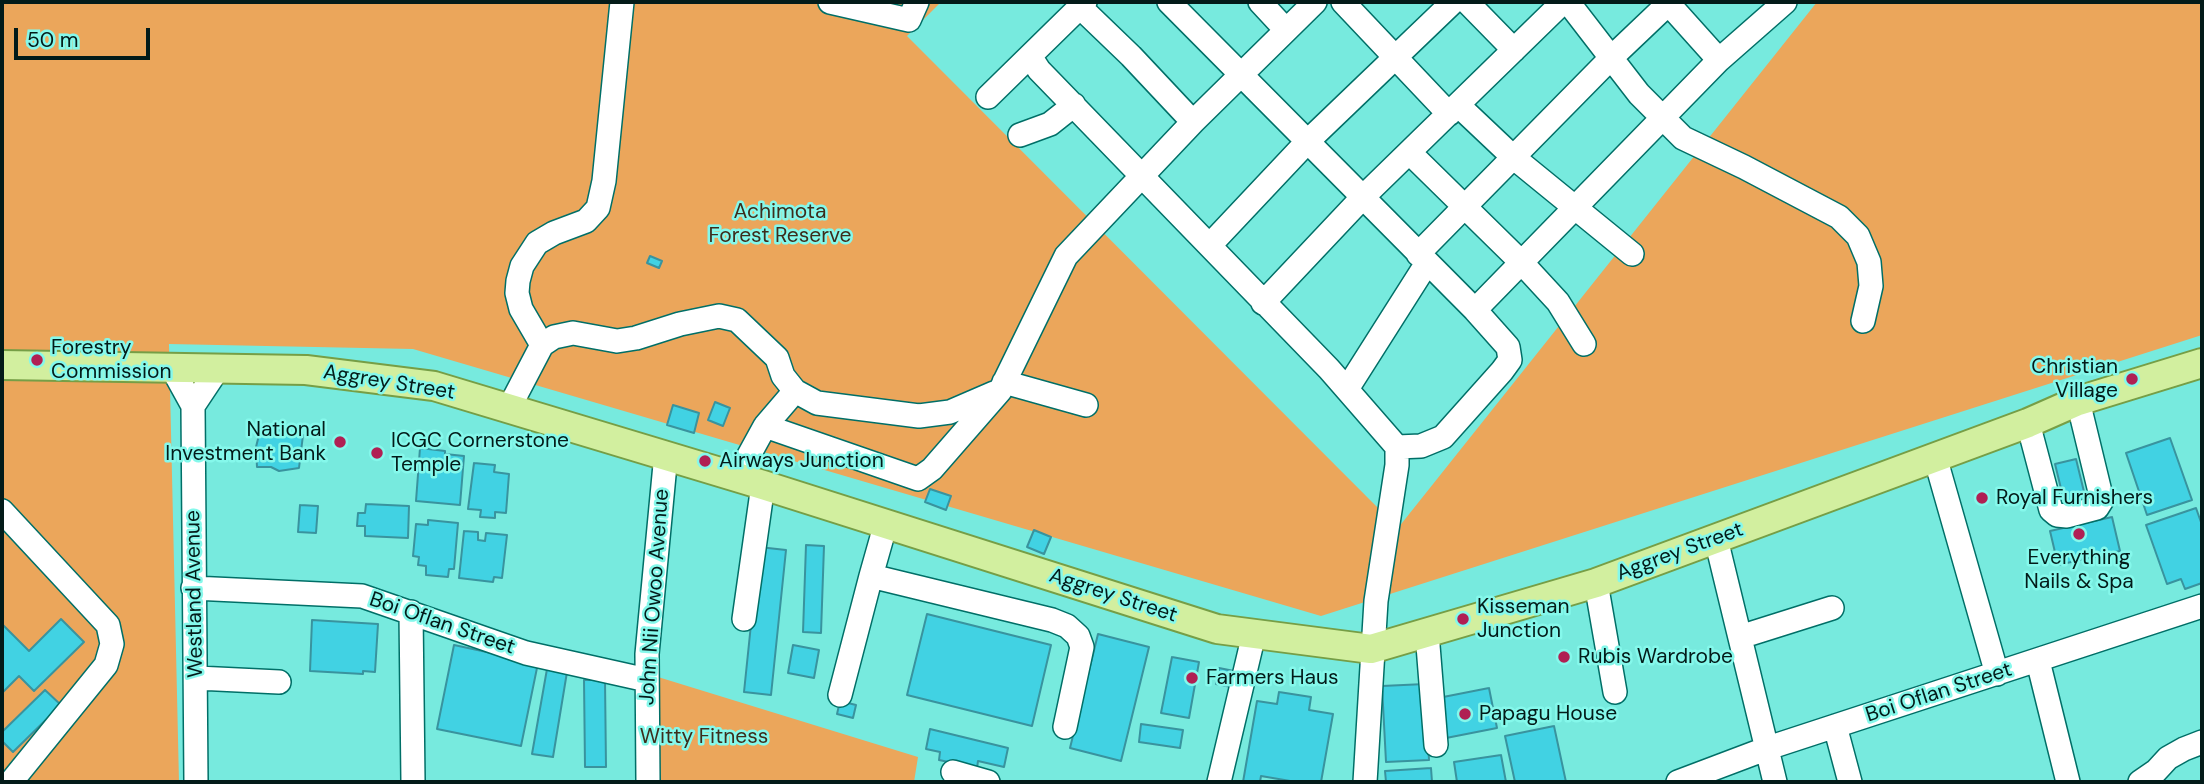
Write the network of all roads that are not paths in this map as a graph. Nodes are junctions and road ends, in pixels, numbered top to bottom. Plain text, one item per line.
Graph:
1 (622, 2) edge
2 (830, 2) edge
3 (917, 2) edge
4 (1260, 2) edge
5 (1315, 2) edge
6 (1343, 2) edge
7 (1452, 2) edge
8 (1467, 2) edge
9 (1565, 2) edge
10 (1669, 2) edge
11 (1785, 2) edge
12 (1082, 4) edge
13 (1183, 6) edge
14 (1286, 30) junction
15 (1514, 50) junction
16 (1030, 56) junction
17 (1396, 58) junction
18 (1610, 59) junction
19 (1719, 60) junction
20 (1242, 74) junction
21 (988, 97) dead end
22 (1074, 105) junction
23 (1453, 109) junction
24 (1664, 117) junction
25 (1193, 122) junction
26 (1020, 135) dead end
27 (1307, 142) junction
28 (1410, 153) junction
29 (1513, 157) junction
30 (1144, 175) junction
31 (1362, 198) junction
32 (1463, 208) junction
33 (1574, 208) junction
34 (1210, 245) junction
35 (1632, 254) dead end
36 (1422, 258) junction
37 (1522, 263) junction
38 (1263, 303) junction
39 (1475, 310) junction
40 (1863, 321) dead end
41 (1584, 344) dead end
42 (542, 345) junction
43 (2202, 363) edge
44 (2, 365) edge
45 (172, 368) junction
46 (218, 370) junction
47 (1002, 386) junction
48 (1347, 389) junction
49 (795, 391) junction
50 (2078, 401) junction
51 (1086, 405) dead end
52 (193, 406) junction
53 (509, 408) junction
54 (2028, 423) junction
55 (765, 426) junction
56 (1397, 447) junction
57 (666, 454) junction
58 (1935, 457) junction
59 (750, 481) junction
60 (2, 511) edge
61 (886, 523) junction
62 (1716, 539) junction
63 (871, 576) junction
64 (1596, 583) junction
65 (193, 589) junction
66 (2202, 606) edge
67 (1832, 608) dead end
68 (411, 612) junction
69 (744, 619) dead end
70 (1427, 633) junction
71 (1254, 634) junction
72 (1740, 637) junction
73 (1371, 649) junction
74 (2038, 661) junction
75 (1997, 674) junction
76 (197, 678) junction
77 (647, 680) junction
78 (279, 682) dead end
79 (1615, 692) dead end
80 (840, 695) dead end
81 (1835, 726) junction
82 (1065, 727) dead end
83 (2202, 742) edge
84 (1436, 745) dead end
85 (1768, 748) junction
86 (953, 772) dead end
87 (11, 782) edge
88 (196, 782) edge
89 (413, 782) edge
90 (648, 782) edge
91 (988, 782) edge
92 (1219, 782) edge
93 (1365, 782) edge
94 (1678, 782) edge
95 (1775, 782) edge
96 (1850, 782) edge
97 (2068, 782) edge
98 (2140, 782) edge

1 - 42 street
2 - 3 street
4 - 14 street
5 - 14 street
6 - 17 street
7 - 17 street
8 - 15 street
9 - 15 street
9 - 18 street
10 - 18 street
10 - 19 street
11 - 19 street
12 - 16 street
12 - 25 street
13 - 20 street
14 - 20 street
15 - 23 street
16 - 21 street
16 - 22 street
17 - 23 street
17 - 27 street
18 - 24 street
18 - 29 street
19 - 24 street
20 - 25 street
20 - 27 street
22 - 26 street
22 - 30 street
23 - 28 street
23 - 29 street
24 - 33 street
24 - 40 street
25 - 30 street
27 - 31 street
27 - 34 street
28 - 31 street
28 - 32 street
29 - 32 street
29 - 33 street
30 - 34 street
30 - 47 street
31 - 36 street
31 - 38 street
32 - 36 street
32 - 37 street
33 - 35 street
33 - 37 street
34 - 38 street
36 - 39 street
36 - 48 street
37 - 39 street
37 - 41 street
38 - 48 street
39 - 56 street
42 - 49 street
42 - 53 street
43 - 50 main road, Aggrey Street
44 - 45 main road, Aggrey Street
45 - 46 main road, Aggrey Street
45 - 52 street, Westland Avenue
46 - 52 street
46 - 53 main road, Aggrey Street
47 - 49 street
47 - 51 street
47 - 55 street
48 - 56 street
49 - 55 street
50 - 54 main road, Aggrey Street
50 - 54 street
52 - 65 street, Westland Avenue
53 - 57 main road, Aggrey Street
54 - 58 main road, Aggrey Street
55 - 59 street
56 - 73 street
57 - 59 main road, Aggrey Street
57 - 77 street, John Nii Owoo Avenue
58 - 62 main road, Aggrey Street
58 - 75 street
59 - 61 main road, Aggrey Street
59 - 69 street
60 - 87 street
61 - 63 street
61 - 71 main road, Aggrey Street
62 - 64 main road, Aggrey Street
62 - 72 street
63 - 80 street
63 - 82 street
64 - 70 main road, Aggrey Street
64 - 79 street
65 - 68 street, Boi Oflan Street
65 - 76 street, Westland Avenue
66 - 74 street, Boi Oflan Street
67 - 72 street
68 - 77 street, Boi Oflan Street
68 - 89 street
70 - 73 main road, Aggrey Street
70 - 84 street
71 - 73 main road, Aggrey Street
71 - 92 street
72 - 85 street
73 - 93 street
74 - 75 street, Boi Oflan Street
74 - 97 street
75 - 81 street, Boi Oflan Street
76 - 78 street
76 - 88 street, Westland Avenue
77 - 90 street, John Nii Owoo Avenue
81 - 85 street, Boi Oflan Street
81 - 96 street
83 - 98 street
85 - 94 street, Boi Oflan Street
85 - 95 street
86 - 91 street

